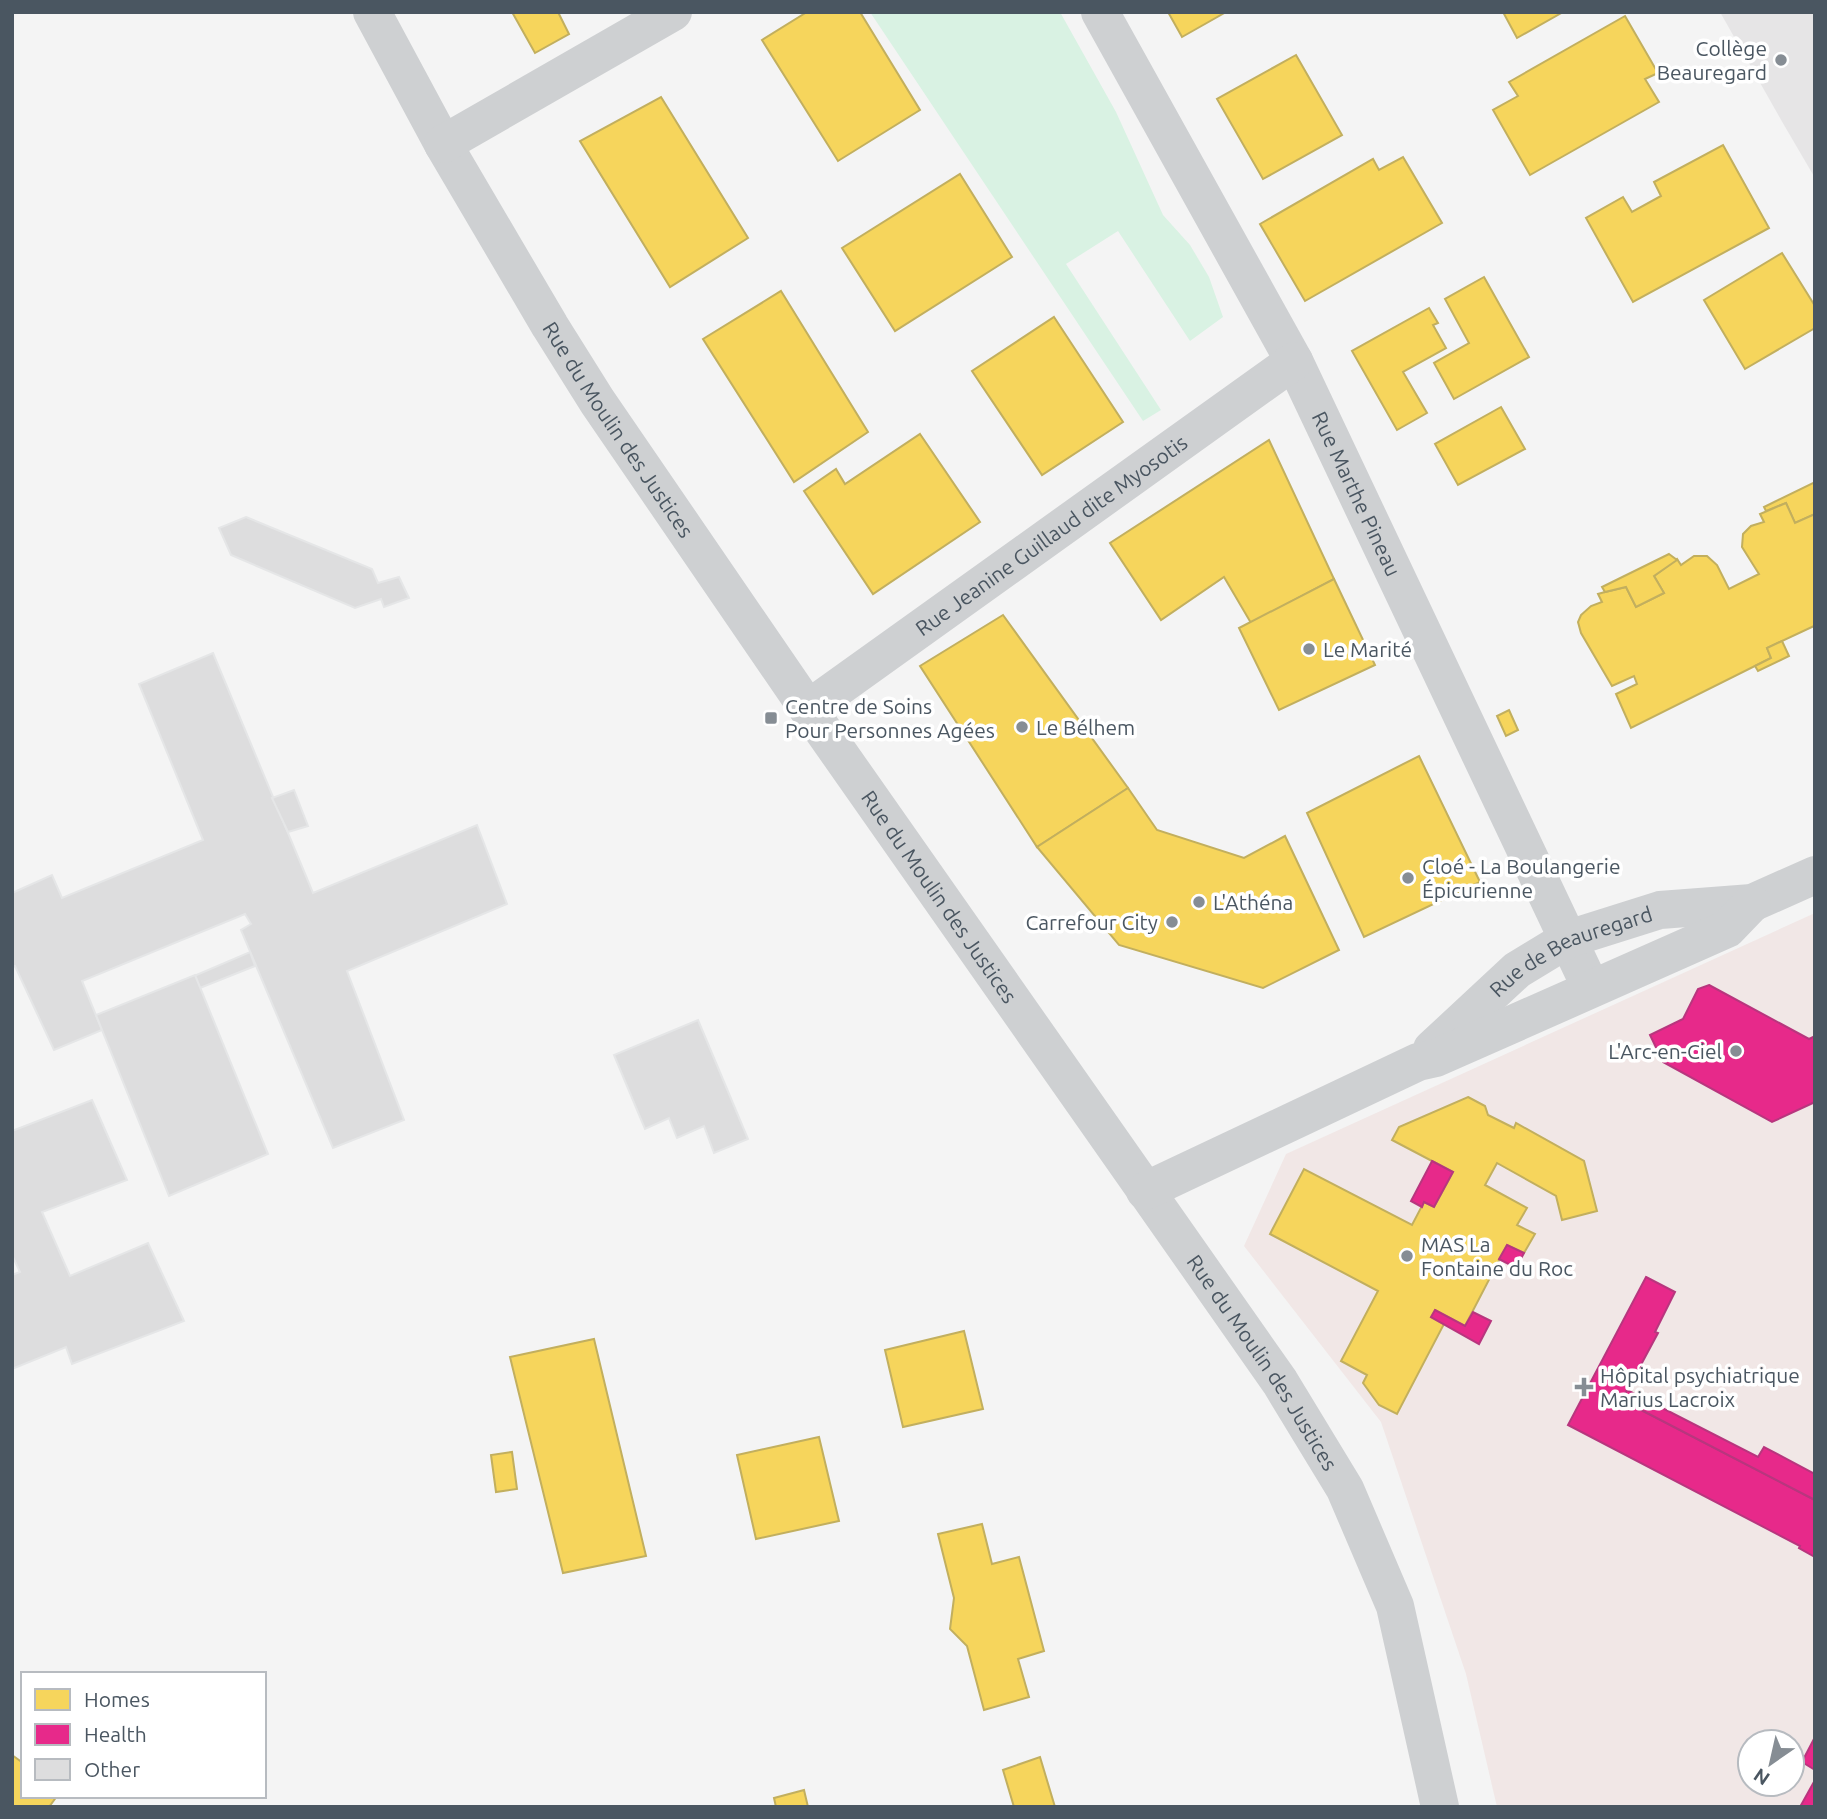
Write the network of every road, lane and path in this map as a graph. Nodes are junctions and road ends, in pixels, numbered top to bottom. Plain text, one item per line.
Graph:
1 (372, 12) edge
2 (673, 12) edge
3 (1100, 12) edge
4 (443, 144) junction
5 (1294, 361) junction
6 (808, 709) junction
7 (1815, 875) edge
8 (1752, 903) junction
9 (1568, 939) junction
10 (1591, 988) junction
11 (1418, 1062) junction
12 (1145, 1191) junction
13 (1440, 1807) edge

1 - 4 street, Rue du Moulin des Justices
2 - 4 street
3 - 5 street, Rue Marthe Pineau
4 - 6 street, Rue du Moulin des Justices
5 - 6 street, Rue Jeanine Guillaud dite Myosotis
5 - 9 street, Rue Marthe Pineau
6 - 12 street, Rue du Moulin des Justices
7 - 8 street, Rue de Beauregard
8 - 9 street, Rue de Beauregard
8 - 10 street, Rue de Beauregard
9 - 10 street, Rue Marthe Pineau
9 - 11 street, Rue de Beauregard
10 - 11 street, Rue de Beauregard
11 - 12 street, Rue de Beauregard
12 - 13 street, Rue du Moulin des Justices

